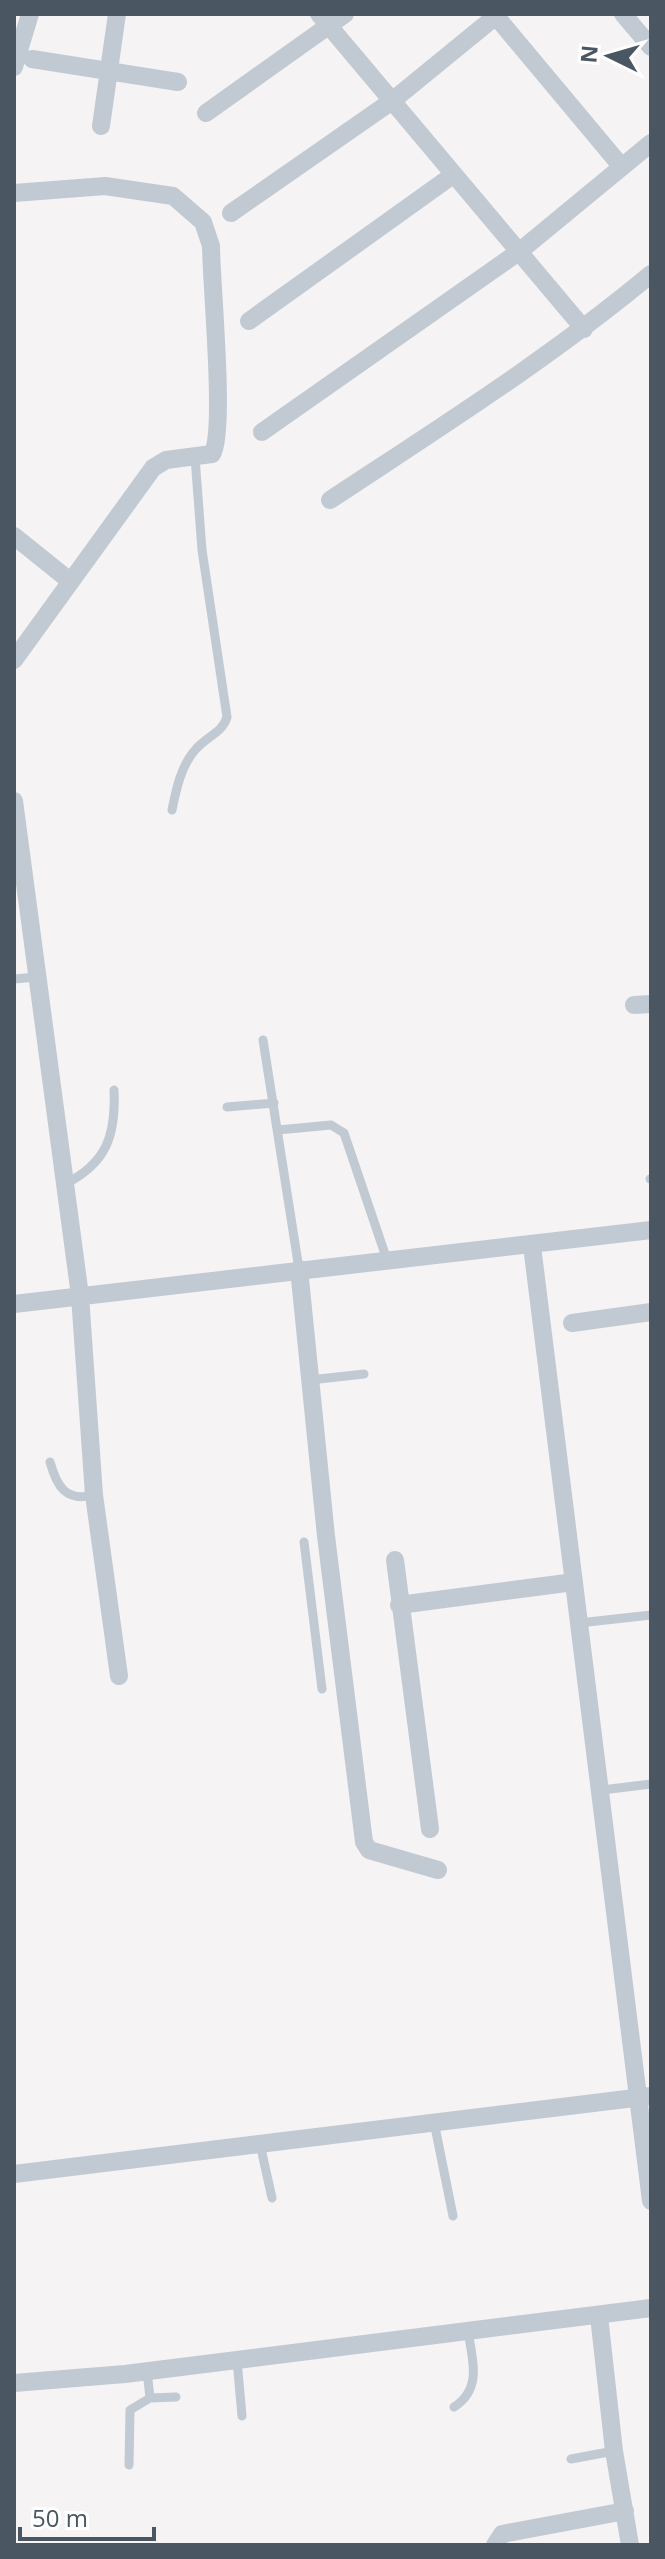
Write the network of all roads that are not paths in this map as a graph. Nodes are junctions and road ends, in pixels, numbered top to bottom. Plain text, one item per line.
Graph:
1 (30, 14) edge
2 (117, 14) edge
3 (345, 14) edge
4 (623, 14) edge
5 (495, 15) edge
6 (324, 20) edge
7 (651, 47) edge
8 (32, 59) dead end
9 (14, 67) edge
10 (109, 70) junction
11 (178, 82) dead end
12 (392, 101) junction
13 (206, 113) dead end
14 (101, 126) dead end
15 (651, 143) edge
16 (621, 166) junction
17 (453, 175) junction
18 (14, 193) edge
19 (231, 213) dead end
20 (520, 251) junction
21 (651, 274) edge
22 (249, 321) dead end
23 (584, 329) junction
24 (262, 432) dead end
25 (195, 457) junction
26 (330, 500) dead end
27 (14, 536) edge
28 (70, 581) junction
29 (14, 660) edge
30 (14, 801) edge
31 (172, 810) dead end
32 (37, 977) junction
33 (14, 979) edge
34 (263, 1040) dead end
35 (114, 1090) dead end
36 (274, 1103) junction
37 (227, 1107) dead end
38 (278, 1130) junction
39 (65, 1184) junction
40 (651, 1230) edge
41 (532, 1246) junction
42 (387, 1260) junction
43 (299, 1269) junction
44 (80, 1296) junction
45 (14, 1304) edge
46 (651, 1312) edge
47 (572, 1323) dead end
48 (364, 1374) dead end
49 (310, 1380) junction
50 (50, 1462) dead end
51 (94, 1495) junction
52 (304, 1542) dead end
53 (395, 1560) dead end
54 (574, 1582) junction
55 (332, 1588) junction
56 (310, 1591) junction
57 (399, 1605) junction
58 (651, 1615) edge
59 (579, 1623) junction
60 (119, 1676) dead end
61 (322, 1689) dead end
62 (651, 1784) edge
63 (602, 1790) junction
64 (430, 1829) dead end
65 (438, 1870) dead end
66 (644, 2097) edge
67 (434, 2122) junction
68 (260, 2144) junction
69 (14, 2174) edge
70 (272, 2198) dead end
71 (651, 2201) edge
72 (453, 2216) dead end
73 (651, 2308) edge
74 (599, 2316) junction
75 (468, 2332) junction
76 (237, 2360) junction
77 (147, 2371) junction
78 (14, 2383) edge
79 (176, 2397) dead end
80 (150, 2398) junction
81 (454, 2407) dead end
82 (242, 2416) dead end
83 (614, 2451) junction
84 (571, 2459) dead end
85 (129, 2465) dead end
86 (625, 2511) junction
87 (495, 2545) edge
88 (630, 2545) edge

1 - 9 street
2 - 10 street
3 - 6 street
4 - 7 street
5 - 12 street
5 - 16 street
6 - 12 street
6 - 13 street
8 - 10 street
10 - 11 street
10 - 14 street
12 - 17 street
12 - 19 street
15 - 16 street
16 - 20 street
17 - 20 street
17 - 22 street
18 - 25 street
20 - 23 street
20 - 24 street
21 - 23 street
23 - 26 street
25 - 28 street
25 - 31 lane
27 - 28 street
28 - 29 street
30 - 32 street
32 - 33 lane
32 - 39 street
34 - 36 lane
35 - 39 lane
36 - 37 lane
36 - 38 lane
38 - 42 lane
38 - 43 lane
39 - 44 street
40 - 41 street
41 - 42 street
41 - 54 street
42 - 43 street
43 - 44 street
43 - 49 street
44 - 45 street
44 - 51 street
46 - 47 street
48 - 49 lane
49 - 55 street
50 - 51 lane
51 - 60 street
52 - 56 lane
53 - 57 street
54 - 57 street
54 - 59 street
55 - 56 lane
55 - 65 street
56 - 61 lane
57 - 64 street
58 - 59 lane
59 - 63 street
62 - 63 lane
63 - 66 street
66 - 67 street
66 - 71 street
67 - 68 street
67 - 72 lane
68 - 69 street
68 - 70 lane
73 - 74 street
74 - 75 street
74 - 83 street
75 - 76 street
75 - 81 lane
76 - 77 street
76 - 82 lane
77 - 78 street
77 - 80 lane
79 - 80 lane
80 - 85 lane
83 - 84 lane
83 - 86 street
86 - 87 street
86 - 88 street

